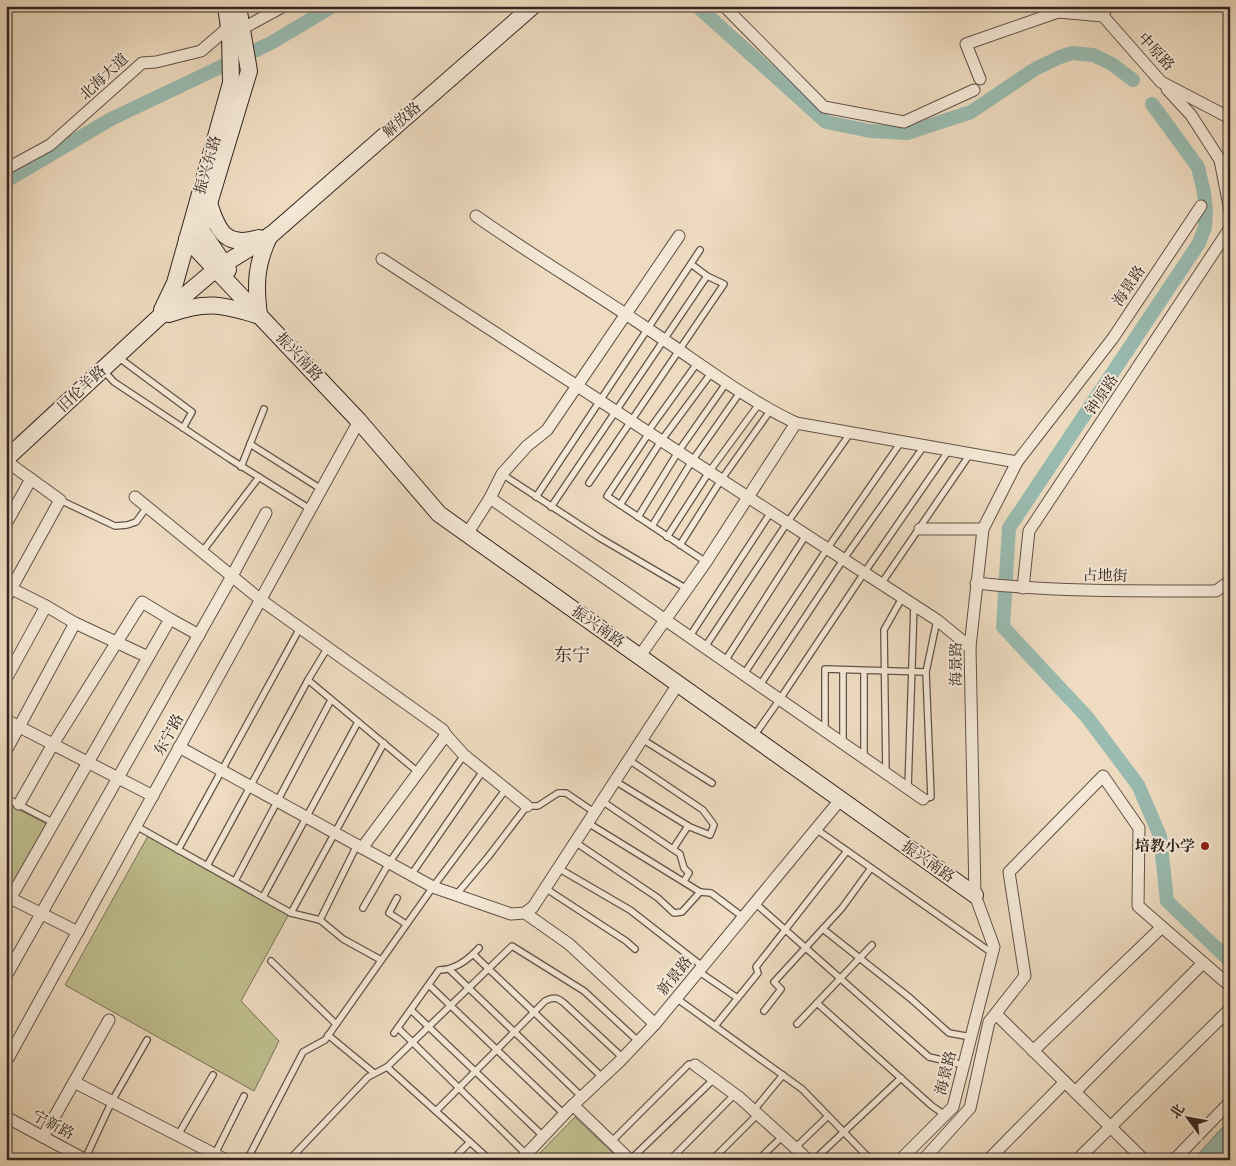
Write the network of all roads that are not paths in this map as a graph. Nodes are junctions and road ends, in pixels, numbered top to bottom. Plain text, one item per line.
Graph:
1 (226, 6) edge
2 (238, 6) edge
3 (284, 6) edge
4 (533, 6) edge
5 (724, 6) edge
6 (1090, 6) edge
7 (1105, 11) edge
8 (234, 31) junction
9 (980, 78) dead end
10 (1161, 82) junction
11 (974, 90) dead end
12 (1230, 118) edge
13 (6, 169) edge
14 (209, 203) junction
15 (1201, 206) dead end
16 (1230, 211) edge
17 (476, 216) dead end
18 (1230, 228) edge
19 (271, 234) junction
20 (194, 235) junction
21 (679, 236) dead end
22 (700, 250) dead end
23 (382, 259) dead end
24 (691, 264) junction
25 (220, 267) junction
26 (708, 276) junction
27 (627, 314) junction
28 (259, 315) junction
29 (157, 318) junction
30 (648, 329) junction
31 (664, 339) junction
32 (680, 350) junction
33 (117, 356) junction
34 (698, 362) junction
35 (102, 369) junction
36 (712, 372) junction
37 (727, 382) junction
38 (576, 386) junction
39 (741, 391) junction
40 (599, 401) junction
41 (759, 404) junction
42 (264, 409) dead end
43 (615, 411) junction
44 (770, 411) junction
45 (359, 421) junction
46 (631, 422) junction
47 (796, 423) junction
48 (182, 428) junction
49 (851, 432) junction
50 (649, 434) junction
51 (661, 441) junction
52 (901, 441) junction
53 (250, 444) junction
54 (925, 445) junction
55 (949, 450) junction
56 (678, 452) junction
57 (970, 453) junction
58 (6, 460) edge
59 (692, 462) junction
60 (1017, 462) junction
61 (242, 467) junction
62 (709, 472) junction
63 (502, 474) junction
64 (259, 477) junction
65 (31, 479) junction
66 (721, 480) junction
67 (589, 483) dead end
68 (321, 489) junction
69 (135, 497) dead end
70 (536, 497) junction
71 (490, 498) junction
72 (748, 498) junction
73 (60, 500) junction
74 (620, 505) junction
75 (551, 506) junction
76 (147, 507) junction
77 (310, 509) junction
78 (771, 512) junction
79 (266, 513) dead end
80 (638, 517) junction
81 (787, 523) junction
82 (6, 524) edge
83 (652, 526) junction
84 (920, 529) junction
85 (983, 529) junction
86 (466, 534) junction
87 (806, 535) junction
88 (667, 536) junction
89 (680, 546) junction
90 (826, 549) junction
91 (202, 552) junction
92 (843, 560) junction
93 (706, 562) junction
94 (864, 573) junction
95 (232, 576) junction
96 (1230, 581) edge
97 (976, 583) junction
98 (881, 584) junction
99 (1023, 588) junction
100 (687, 589) junction
101 (9, 593) edge
102 (902, 598) junction
103 (260, 600) junction
104 (914, 605) junction
105 (46, 606) junction
106 (170, 618) junction
107 (665, 620) junction
108 (937, 620) junction
109 (75, 623) junction
110 (300, 628) junction
111 (199, 635) junction
112 (690, 636) junction
113 (118, 643) junction
114 (705, 647) junction
115 (970, 647) junction
116 (328, 648) junction
117 (148, 657) junction
118 (639, 657) junction
119 (725, 661) junction
120 (843, 670) junction
121 (864, 671) junction
122 (885, 672) junction
123 (911, 672) junction
124 (926, 672) junction
125 (744, 674) junction
126 (6, 679) edge
127 (308, 680) junction
128 (678, 684) junction
129 (760, 685) junction
130 (780, 699) junction
131 (332, 700) junction
132 (6, 720) edge
133 (358, 722) junction
134 (20, 727) junction
135 (825, 730) junction
136 (446, 736) junction
137 (753, 738) junction
138 (642, 739) junction
139 (384, 743) junction
140 (843, 743) junction
141 (53, 744) junction
142 (180, 747) junction
143 (6, 751) edge
144 (464, 755) junction
145 (864, 758) junction
146 (629, 760) junction
147 (88, 762) junction
148 (222, 770) junction
149 (483, 771) junction
150 (418, 772) junction
151 (886, 773) junction
152 (118, 778) junction
153 (615, 781) junction
154 (712, 783) dead end
155 (250, 786) junction
156 (908, 788) junction
157 (506, 789) junction
158 (153, 796) junction
159 (6, 798) edge
160 (923, 799) joint
161 (840, 800) junction
162 (277, 801) junction
163 (602, 801) junction
164 (19, 804) junction
165 (527, 806) junction
166 (594, 812) junction
167 (307, 817) junction
168 (54, 823) junction
169 (588, 823) junction
170 (136, 826) junction
171 (688, 826) junction
172 (816, 829) junction
173 (335, 833) junction
174 (575, 842) junction
175 (360, 847) junction
176 (673, 849) junction
177 (178, 850) junction
178 (847, 851) junction
179 (389, 863) junction
180 (207, 866) junction
181 (558, 868) junction
182 (871, 868) junction
183 (411, 875) junction
184 (235, 881) junction
185 (684, 882) junction
186 (433, 887) junction
187 (545, 888) junction
188 (700, 892) junction
189 (456, 895) junction
190 (975, 895) junction
191 (263, 897) junction
192 (397, 898) dead end
193 (8, 900) edge
194 (755, 903) junction
195 (363, 908) dead end
196 (291, 912) junction
197 (42, 914) junction
198 (526, 914) junction
199 (743, 917) junction
200 (320, 920) junction
201 (406, 924) junction
202 (1162, 927) junction
203 (823, 929) junction
204 (786, 930) junction
205 (78, 932) junction
206 (872, 945) dead end
207 (479, 948) dead end
208 (806, 948) junction
209 (636, 949) dead end
210 (473, 954) junction
211 (993, 954) junction
212 (860, 958) junction
213 (381, 960) junction
214 (271, 961) dead end
215 (1203, 963) junction
216 (488, 968) junction
217 (700, 969) junction
218 (450, 970) junction
219 (6, 976) edge
220 (841, 978) junction
221 (429, 985) junction
222 (1230, 986) edge
223 (469, 988) junction
224 (736, 997) junction
225 (676, 998) junction
226 (817, 1003) junction
227 (450, 1005) junction
228 (1230, 1009) edge
229 (411, 1010) junction
230 (764, 1011) dead end
231 (534, 1012) junction
232 (996, 1014) junction
233 (109, 1020) dead end
234 (336, 1024) junction
235 (655, 1024) junction
236 (797, 1024) dead end
237 (429, 1026) junction
238 (715, 1026) junction
239 (514, 1032) junction
240 (328, 1035) junction
241 (971, 1037) junction
242 (147, 1040) dead end
243 (638, 1041) junction
244 (412, 1042) junction
245 (497, 1050) junction
246 (1033, 1051) junction
247 (622, 1058) junction
248 (6, 1062) edge
249 (695, 1065) joint
250 (964, 1066) junction
251 (387, 1067) junction
252 (475, 1071) junction
253 (374, 1074) junction
254 (213, 1075) dead end
255 (783, 1076) junction
256 (602, 1077) junction
257 (901, 1078) junction
258 (714, 1079) junction
259 (74, 1082) junction
260 (1065, 1082) junction
261 (459, 1088) junction
262 (1075, 1092) junction
263 (735, 1094) junction
264 (244, 1096) dead end
265 (112, 1101) junction
266 (578, 1101) junction
267 (1230, 1102) edge
268 (436, 1111) junction
269 (756, 1112) junction
270 (564, 1114) junction
271 (945, 1115) junction
272 (828, 1116) junction
273 (6, 1117) edge
274 (1111, 1127) junction
275 (844, 1132) junction
276 (178, 1135) junction
277 (543, 1136) junction
278 (783, 1136) junction
279 (43, 1137) junction
280 (470, 1142) junction
281 (611, 1142) junction
282 (795, 1148) junction
283 (213, 1157) edge
284 (523, 1157) edge
285 (85, 1160) edge
286 (226, 1160) edge
287 (247, 1160) edge
288 (289, 1160) edge
289 (452, 1160) edge
290 (490, 1160) edge
291 (630, 1160) edge
292 (670, 1160) edge
293 (712, 1160) edge
294 (758, 1160) edge
295 (806, 1160) edge
296 (814, 1160) edge
297 (862, 1160) edge
298 (900, 1160) edge
299 (924, 1160) edge
300 (988, 1160) edge
301 (1077, 1160) edge
302 (1144, 1160) edge
303 (1174, 1160) edge

1 - 8 street, 振兴东路
2 - 8 street, 振兴东路
3 - 8 street, 北海大道
4 - 19 street, 解放路
5 - 11 street
6 - 7 street, 中原路
7 - 9 street
7 - 10 street, 中原路
8 - 13 street, 北海大道
8 - 14 street, 振兴东路
8 - 20 street, 振兴东路
10 - 12 street, 中原路
10 - 16 street
14 - 19 street
14 - 20 street, 振兴东路
15 - 60 street, 海景路
17 - 27 street
18 - 99 street, 钟原路
19 - 25 street
19 - 28 street
20 - 25 street, 振兴南路
20 - 29 street, 振兴东路
21 - 27 street
22 - 24 lane
23 - 38 street
24 - 26 lane
24 - 30 lane
25 - 28 street, 振兴南路
25 - 29 street
26 - 31 lane
26 - 32 lane
27 - 30 street
27 - 38 street
28 - 29 street
28 - 45 street, 振兴南路
29 - 33 street, 旧伦羊路
30 - 31 street
30 - 40 lane
31 - 32 street
31 - 43 lane
32 - 34 street
32 - 46 lane
33 - 35 street, 旧伦羊路
33 - 48 lane
34 - 36 street
34 - 50 lane
35 - 48 lane
35 - 58 street, 旧伦羊路
36 - 37 street
36 - 51 lane
37 - 39 street
37 - 56 lane
38 - 40 street
38 - 63 street
39 - 41 street
39 - 59 lane
40 - 43 street
40 - 70 lane
41 - 44 street
41 - 62 lane
42 - 53 lane
43 - 46 street
43 - 75 lane
44 - 47 street
44 - 66 lane
45 - 68 street, 东宁路
45 - 86 street, 振兴南路
46 - 50 street
46 - 67 lane
47 - 49 street
47 - 72 street
48 - 61 lane
49 - 52 street
49 - 81 lane
50 - 51 street
50 - 74 lane
51 - 56 street
51 - 74 lane
52 - 54 street
52 - 90 lane
53 - 61 lane
53 - 68 lane
54 - 55 street
54 - 92 lane
55 - 57 street
55 - 94 lane
56 - 59 street
56 - 80 lane
57 - 60 street
57 - 84 lane
58 - 65 street
59 - 62 street
59 - 83 lane
60 - 85 street, 海景路
61 - 64 lane
62 - 66 street
62 - 88 lane
63 - 70 lane
63 - 71 street
64 - 77 lane
64 - 91 lane
65 - 73 street
65 - 82 street
66 - 72 street
66 - 89 lane
68 - 77 street, 东宁路
69 - 76 street
70 - 75 lane
71 - 86 street
71 - 107 street
72 - 78 street
72 - 93 street
73 - 76 lane
73 - 101 street
74 - 80 lane
75 - 100 lane
76 - 91 street
77 - 103 street, 东宁路
78 - 81 street
78 - 112 lane
79 - 95 street
80 - 83 lane
81 - 87 street
81 - 114 lane
83 - 88 lane
84 - 85 street
84 - 98 lane
85 - 97 street, 海景路
86 - 118 street, 振兴南路
87 - 90 street
87 - 119 lane
88 - 89 lane
89 - 93 lane
90 - 92 street
90 - 125 lane
91 - 95 street
92 - 94 street
92 - 129 lane
93 - 100 street
94 - 98 street
94 - 130 lane
95 - 103 street
95 - 111 street
96 - 99 street, 占地街
97 - 99 street, 占地街
97 - 115 street, 海景路
98 - 102 street
100 - 107 street
101 - 105 street
102 - 104 street
102 - 122 lane
103 - 110 street
103 - 142 street, 东宁路
104 - 108 street
104 - 123 lane
105 - 109 street
105 - 126 street
106 - 111 street
106 - 113 street
106 - 117 street
107 - 112 street
107 - 118 street
108 - 115 street
108 - 124 lane
109 - 113 street
109 - 134 street
110 - 116 street
110 - 148 lane
111 - 152 street
112 - 114 street
113 - 117 street
113 - 141 street
114 - 119 street
115 - 190 street, 海景路
116 - 127 lane
116 - 136 street
117 - 147 street
118 - 128 street, 振兴南路
119 - 125 street
120 - 121 lane
120 - 135 lane
120 - 140 lane
121 - 122 lane
121 - 145 lane
122 - 123 lane
122 - 151 lane
123 - 124 lane
123 - 156 lane
124 - 160 lane
125 - 129 street
127 - 131 lane
127 - 155 lane
128 - 137 street, 振兴南路
128 - 138 street
129 - 130 street
130 - 135 street
130 - 137 lane
131 - 133 lane
131 - 162 lane
132 - 134 street
133 - 139 lane
133 - 167 lane
134 - 141 street
134 - 143 street
135 - 140 street
136 - 144 street
136 - 150 street
137 - 161 street, 振兴南路
138 - 146 street
138 - 154 lane
139 - 150 lane
139 - 173 lane
140 - 145 street
141 - 147 street
141 - 164 street
142 - 148 street
142 - 158 street, 东宁路
144 - 149 street
144 - 179 lane
145 - 151 street
146 - 153 street
146 - 171 lane
147 - 152 street
147 - 168 street
148 - 155 street
148 - 177 lane
149 - 157 street
149 - 183 lane
150 - 175 street
151 - 156 street
152 - 158 street
152 - 197 street
153 - 163 street
153 - 171 lane
155 - 162 street
155 - 180 lane
156 - 160 street
157 - 165 street
157 - 186 lane
158 - 170 street, 东宁路
159 - 164 lane
161 - 172 street, 新景路
161 - 190 street, 振兴南路
162 - 167 street
162 - 184 lane
163 - 166 street
163 - 176 lane
164 - 168 lane
165 - 166 lane
165 - 189 lane
166 - 169 street
167 - 173 street
167 - 191 lane
168 - 193 street
169 - 174 street
169 - 185 lane
170 - 177 lane
170 - 205 street, 东宁路
171 - 176 lane
172 - 178 lane
172 - 194 street, 新景路
173 - 175 street
173 - 196 lane
174 - 181 street
174 - 188 lane
175 - 179 street
175 - 200 lane
176 - 185 lane
177 - 180 lane
178 - 182 lane
178 - 204 lane
179 - 183 street
179 - 195 lane
180 - 184 lane
181 - 187 street
181 - 217 lane
182 - 203 lane
182 - 211 lane
183 - 186 street
184 - 191 lane
185 - 188 lane
186 - 189 street
186 - 201 lane
187 - 198 street
187 - 209 lane
188 - 199 lane
189 - 198 street
190 - 211 street, 海景路
191 - 196 lane
192 - 201 lane
193 - 197 street
194 - 199 street, 新景路
194 - 204 lane
196 - 200 lane
197 - 205 street
197 - 219 street
198 - 235 street
199 - 217 street, 新景路
200 - 213 lane
201 - 213 lane
202 - 215 street
202 - 232 street
202 - 246 street
203 - 208 lane
203 - 212 lane
204 - 208 lane
204 - 224 lane
205 - 248 street, 东宁路
206 - 212 lane
207 - 210 lane
208 - 220 lane
208 - 230 lane
210 - 216 lane
210 - 218 lane
211 - 241 street, 海景路
212 - 220 lane
212 - 241 lane
213 - 234 lane
214 - 234 lane
215 - 222 street
215 - 262 street
216 - 223 lane
216 - 231 lane
216 - 243 lane
217 - 224 lane
217 - 225 street, 新景路
218 - 221 lane
218 - 223 lane
220 - 226 lane
220 - 250 lane
221 - 227 lane
221 - 229 lane
223 - 227 lane
223 - 239 lane
224 - 238 lane
225 - 235 street, 新景路
225 - 238 lane
226 - 236 lane
226 - 257 lane
227 - 237 lane
227 - 245 lane
228 - 274 street
229 - 237 lane
229 - 244 lane
231 - 239 lane
231 - 247 lane
231 - 256 lane
232 - 246 street
232 - 299 street
233 - 259 street
234 - 240 lane
235 - 243 street, 新景路
237 - 244 lane
237 - 252 lane
238 - 255 lane
239 - 245 lane
239 - 266 lane
240 - 253 lane
240 - 287 lane
241 - 250 street, 海景路
242 - 265 lane
243 - 247 street, 新景路
244 - 251 lane
244 - 261 lane
245 - 252 lane
245 - 270 lane
246 - 260 street
247 - 256 street, 新景路
249 - 258 street
249 - 281 lane
250 - 271 street, 海景路
251 - 253 lane
251 - 268 lane
252 - 261 lane
252 - 277 lane
253 - 288 lane
254 - 276 lane
255 - 269 lane
255 - 272 lane
256 - 266 street, 新景路
257 - 271 lane
257 - 275 lane
258 - 263 street
258 - 291 lane
259 - 265 street
259 - 279 street
260 - 262 street
260 - 300 street
261 - 268 lane
261 - 284 lane
262 - 274 street
263 - 269 street
263 - 292 lane
264 - 283 lane
265 - 276 street
265 - 285 lane
266 - 270 street, 新景路
266 - 281 street
267 - 303 street
268 - 280 lane
269 - 278 street
269 - 293 lane
270 - 277 street, 新景路
271 - 298 street, 海景路
272 - 275 lane
272 - 282 lane
273 - 279 street, 宁新路
274 - 301 street
274 - 302 street
275 - 296 lane
275 - 297 lane
276 - 283 street
277 - 284 street, 新景路
278 - 282 street
278 - 294 lane
279 - 285 street, 宁新路
280 - 289 lane
280 - 290 lane
281 - 291 street
282 - 295 street
283 - 286 street

